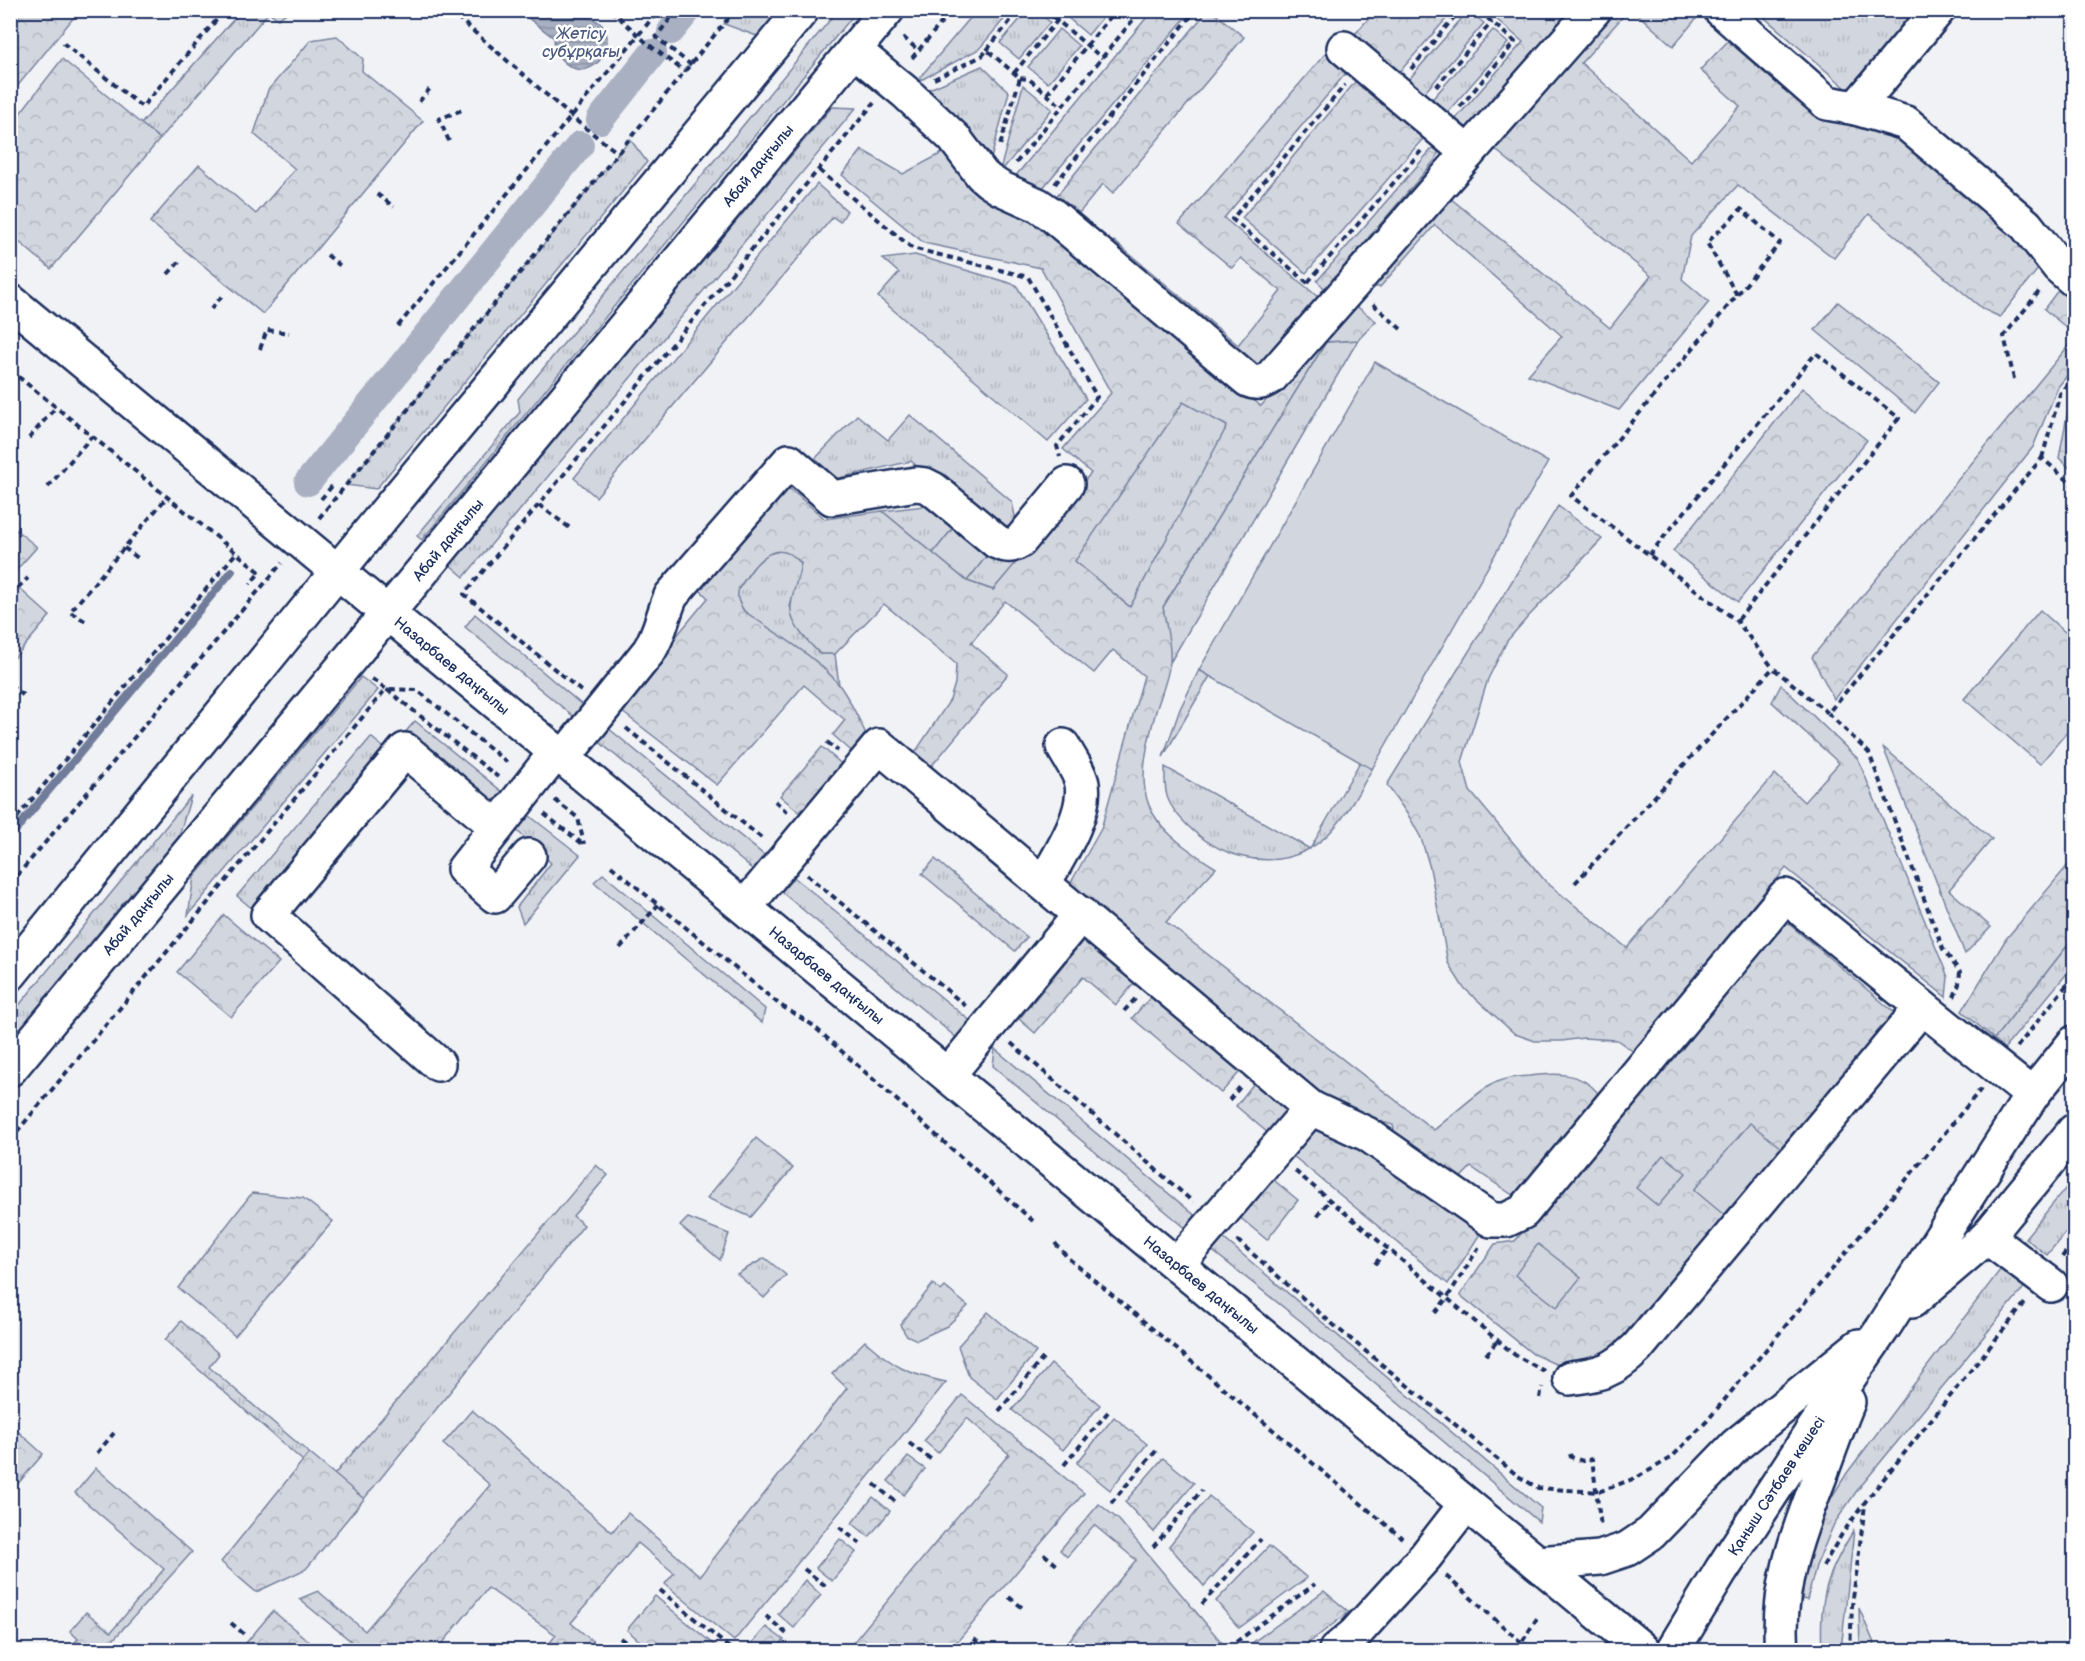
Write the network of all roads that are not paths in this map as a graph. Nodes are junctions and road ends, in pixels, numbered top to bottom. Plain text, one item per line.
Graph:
1 (802, 10) edge
2 (1594, 10) edge
3 (1721, 10) edge
4 (1938, 10) edge
5 (892, 22) edge
6 (854, 50) junction
7 (1353, 56) road end
8 (1856, 108) junction
9 (1468, 153) junction
10 (2067, 274) edge
11 (10, 301) edge
12 (1067, 484) road end
13 (337, 572) junction
14 (387, 614) junction
15 (1063, 746) dead end
16 (560, 754) junction
17 (497, 827) junction
18 (529, 856) dead end
19 (1044, 884) junction
20 (745, 907) junction
21 (1081, 914) junction
22 (10, 974) edge
23 (1931, 1014) junction
24 (2074, 1043) edge
25 (438, 1064) dead end
26 (10, 1069) edge
27 (948, 1075) junction
28 (2032, 1095) junction
29 (1311, 1108) junction
30 (2074, 1131) edge
31 (1987, 1237) junction
32 (1177, 1265) junction
33 (2048, 1282) road end
34 (1885, 1324) junction
35 (1570, 1378) road end
36 (1466, 1504) junction
37 (1538, 1563) junction
38 (1336, 1650) edge
39 (1643, 1650) edge
40 (1673, 1650) edge
41 (1782, 1650) edge

1 - 13 main road
2 - 9 main road
3 - 8 main road
4 - 8 main road
5 - 6 main road, Абай даңғылы
6 - 9 main road
6 - 14 main road, Абай даңғылы
7 - 9 main road
8 - 10 main road
11 - 13 main road, Назарбаев даңғылы
12 - 16 main road
13 - 14 main road, Назарбаев даңғылы
13 - 22 main road
14 - 16 main road, Назарбаев даңғылы
14 - 26 main road, Абай даңғылы
15 - 19 main road
16 - 17 main road
16 - 20 main road, Назарбаев даңғылы
17 - 18 main road
17 - 25 main road
19 - 20 main road
19 - 21 main road
20 - 27 main road, Назарбаев даңғылы
21 - 27 main road
21 - 29 main road
23 - 28 main road
23 - 29 main road
23 - 35 main road
24 - 28 main road, Қаныш Сәтбаев көшесі
27 - 32 main road, Назарбаев даңғылы
28 - 34 main road, Қаныш Сәтбаев көшесі
29 - 32 main road
30 - 31 main road, Қаныш Сәтбаев көшесі
31 - 33 main road
31 - 34 main road, Қаныш Сәтбаев көшесі
32 - 36 main road, Назарбаев даңғылы
34 - 37 main road
34 - 40 main road, Қаныш Сәтбаев көшесі
34 - 41 main road, Қаныш Сәтбаев көшесі
36 - 37 main road, Назарбаев даңғылы
36 - 38 main road
37 - 39 main road, Назарбаев даңғылы

